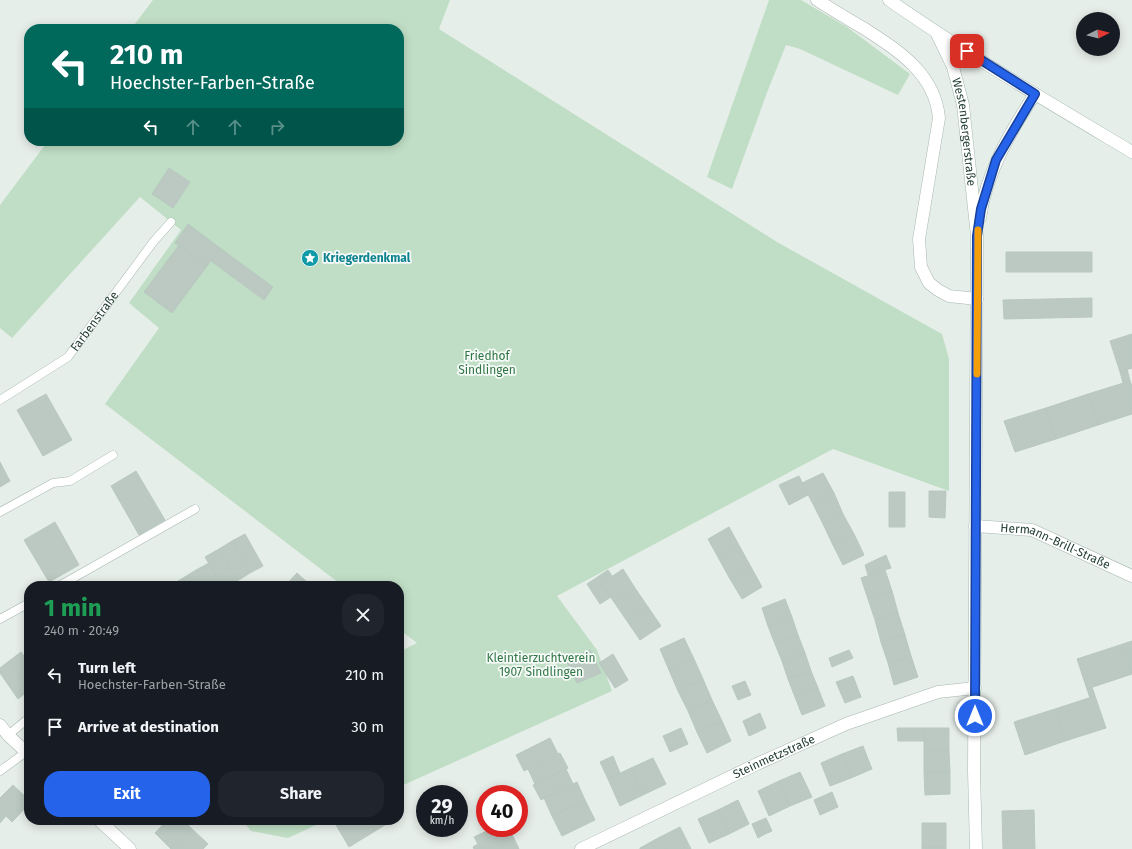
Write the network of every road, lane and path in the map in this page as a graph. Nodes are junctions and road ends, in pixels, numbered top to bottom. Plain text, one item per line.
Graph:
1 (818, 0) edge
2 (889, 0) edge
3 (899, 5) edge
4 (936, 32) junction
5 (1035, 94) junction
6 (1132, 152) edge
7 (171, 222) dead end
8 (977, 236) junction
9 (977, 299) junction
10 (0, 400) edge
11 (113, 454) dead end
12 (195, 509) dead end
13 (0, 512) edge
14 (976, 526) junction
15 (1132, 576) edge
16 (68, 581) edge
17 (24, 606) edge
18 (0, 619) edge
19 (975, 688) junction
20 (24, 722) edge
21 (0, 725) edge
22 (8, 736) junction
23 (24, 751) edge
24 (24, 756) edge
25 (0, 771) edge
26 (104, 825) edge
27 (130, 849) edge
28 (582, 849) edge
29 (976, 849) edge

1 - 9 street
2 - 3 street
3 - 4 street
4 - 5 street
4 - 8 street, Westenbergerstraße
5 - 6 street
5 - 8 street, Westenbergerstraße
7 - 10 lane, Farbenstraße
8 - 9 street, Westenbergerstraße
9 - 14 street, Westenbergerstraße
11 - 13 lane
12 - 16 lane
14 - 15 street, Hermann-Brill-Straße
14 - 19 street, Westenbergerstraße
17 - 18 lane
19 - 28 street, Steinmetzstraße
19 - 29 street, Westenbergerstraße
20 - 22 lane
21 - 22 street
22 - 23 street
24 - 25 lane
26 - 27 street

